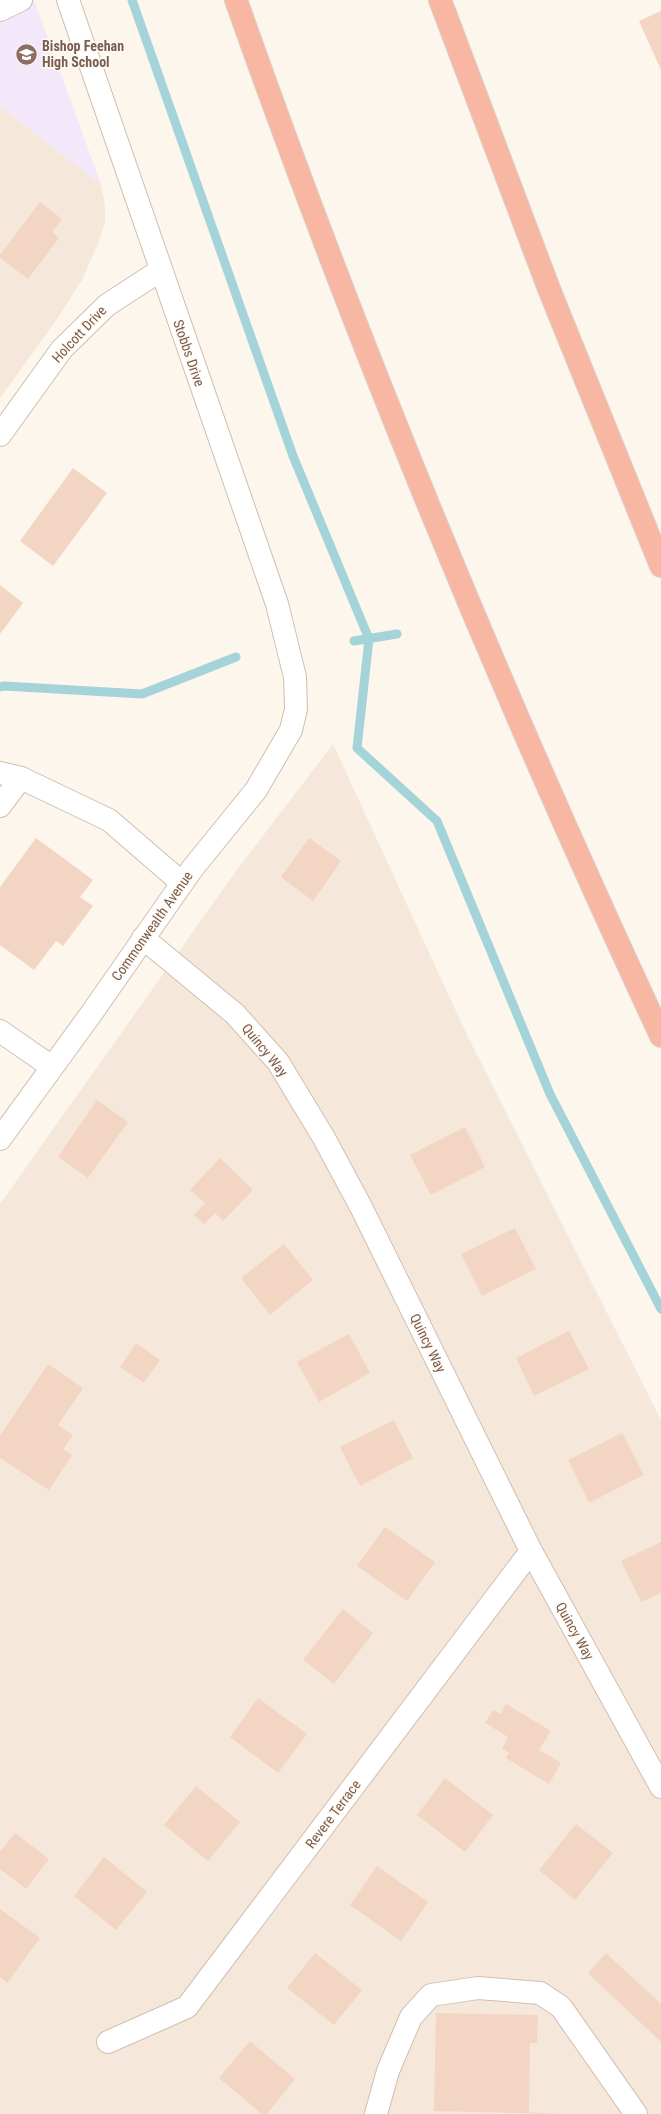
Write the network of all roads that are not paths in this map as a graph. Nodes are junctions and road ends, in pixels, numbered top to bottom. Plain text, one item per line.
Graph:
1 (21, 0) edge
2 (68, 0) edge
3 (236, 0) edge
4 (440, 0) edge
5 (0, 10) edge
6 (161, 270) junction
7 (0, 435) edge
8 (661, 566) edge
9 (296, 709) joint
10 (0, 773) edge
11 (21, 778) junction
12 (0, 806) edge
13 (182, 883) junction
14 (143, 938) junction
15 (0, 1032) edge
16 (661, 1036) edge
17 (52, 1067) junction
18 (0, 1139) edge
19 (531, 1551) junction
20 (661, 1787) edge
21 (108, 2042) dead end
22 (376, 2114) edge
23 (636, 2114) edge

1 - 5 street
2 - 6 street, Stobbs Drive
3 - 16 highway
4 - 8 highway
6 - 7 street, Holcott Drive
6 - 9 street, Stobbs Drive
9 - 13 street, Commonwealth Avenue
10 - 11 street
11 - 12 street
11 - 13 street
13 - 14 street, Commonwealth Avenue
14 - 17 street, Commonwealth Avenue
14 - 19 street, Quincy Way
15 - 17 street
17 - 18 street, Commonwealth Avenue
19 - 20 street, Quincy Way
19 - 21 street, Revere Terrace
22 - 23 street

